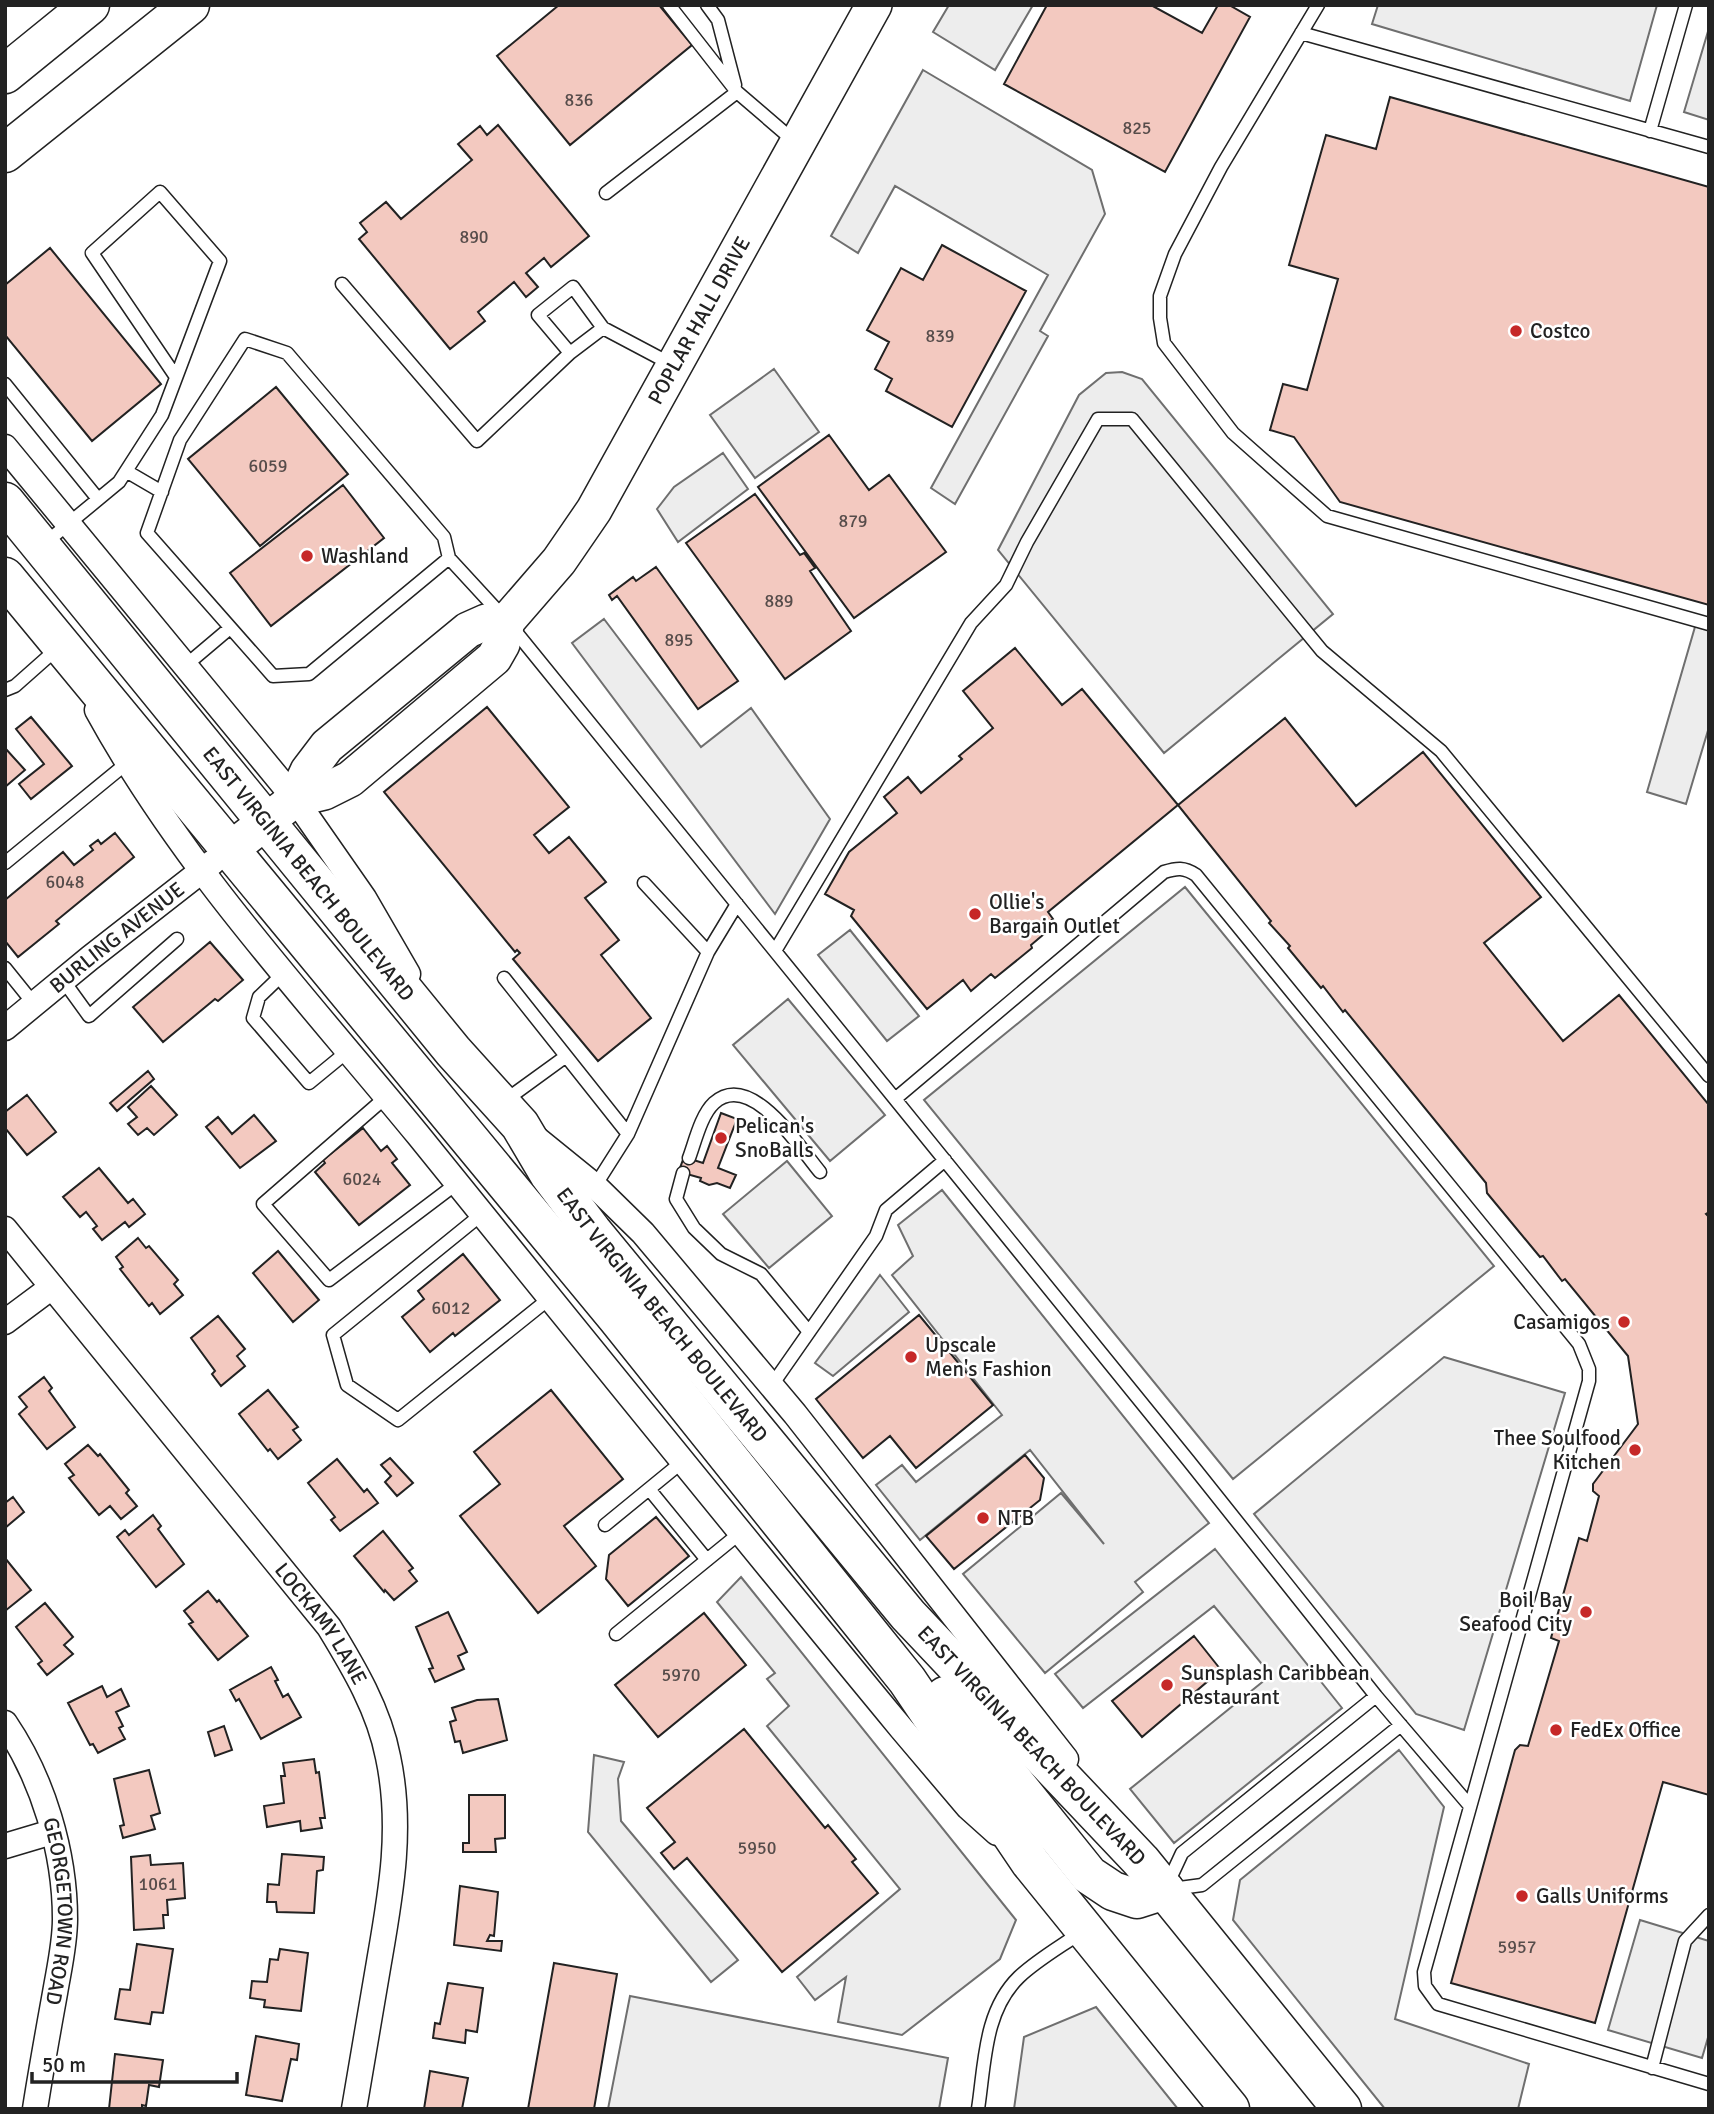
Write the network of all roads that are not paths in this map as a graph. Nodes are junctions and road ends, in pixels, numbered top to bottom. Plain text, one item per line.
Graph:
1 (90, 5) edge
2 (190, 5) edge
3 (669, 5) edge
4 (874, 5) edge
5 (1318, 5) edge
6 (1686, 5) edge
7 (712, 7) edge
8 (1301, 33) junction
9 (5, 74) edge
10 (737, 92) junction
11 (1650, 131) junction
12 (797, 144) junction
13 (1709, 147) edge
14 (5, 153) edge
15 (606, 193) dead end
16 (342, 284) dead end
17 (603, 328) junction
18 (570, 353) junction
19 (674, 366) junction
20 (176, 377) junction
21 (5, 384) edge
22 (5, 447) edge
23 (126, 471) junction
24 (162, 492) junction
25 (98, 499) junction
26 (5, 502) edge
27 (54, 535) junction
28 (449, 558) junction
29 (5, 577) edge
30 (507, 621) junction
31 (1709, 624) edge
32 (230, 628) junction
33 (62, 645) junction
34 (185, 666) junction
35 (5, 691) edge
36 (127, 764) junction
37 (281, 811) junction
38 (216, 860) junction
39 (5, 863) edge
40 (643, 883) dead end
41 (737, 904) junction
42 (177, 939) dead end
43 (708, 951) junction
44 (775, 951) junction
45 (5, 968) edge
46 (284, 973) junction
47 (504, 978) dead end
48 (63, 980) junction
49 (34, 1004) junction
50 (5, 1028) edge
51 (348, 1051) junction
52 (565, 1056) junction
53 (1709, 1076) edge
54 (386, 1097) junction
55 (895, 1099) junction
56 (510, 1114) junction
57 (628, 1134) junction
58 (689, 1158) dead end
59 (945, 1160) junction
60 (820, 1172) dead end
61 (683, 1173) dead end
62 (456, 1184) junction
63 (596, 1186) junction
64 (482, 1214) junction
65 (5, 1229) edge
66 (52, 1287) junction
67 (550, 1298) junction
68 (5, 1322) edge
69 (809, 1332) junction
70 (772, 1385) junction
71 (682, 1462) junction
72 (649, 1489) junction
73 (605, 1525) dead end
74 (740, 1533) junction
75 (707, 1560) junction
76 (616, 1634) dead end
77 (874, 1639) junction
78 (1376, 1696) junction
79 (5, 1723) edge
80 (1401, 1725) junction
81 (1470, 1806) junction
82 (52, 1832) junction
83 (5, 1846) edge
84 (1030, 1862) junction
85 (1153, 1875) junction
86 (1709, 1914) edge
87 (1085, 1930) junction
88 (1652, 2068) junction
89 (1709, 2084) edge
90 (35, 2109) edge
91 (354, 2109) edge
92 (978, 2109) edge
93 (1230, 2109) edge
94 (1342, 2109) edge

1 - 9 main road
2 - 14 main road
3 - 10 lane
4 - 12 street, POPLAR HALL DRIVE
5 - 8 lane
6 - 11 lane
7 - 10 lane
8 - 11 lane
8 - 31 lane
10 - 12 lane
10 - 15 lane
11 - 13 lane
12 - 19 street, POPLAR HALL DRIVE
16 - 18 lane
17 - 18 lane
17 - 18 lane
17 - 19 lane
19 - 30 street, POPLAR HALL DRIVE
20 - 20 lane
20 - 23 lane
21 - 25 lane
22 - 27 street
23 - 24 lane
23 - 25 lane
24 - 28 lane
24 - 32 lane
25 - 27 lane
26 - 27 main road, EAST VIRGINIA BEACH BOULEVARD
27 - 34 street
27 - 37 main road, EAST VIRGINIA BEACH BOULEVARD
28 - 30 lane
28 - 32 lane
29 - 33 main road, EAST VIRGINIA BEACH BOULEVARD
30 - 37 street, POPLAR HALL DRIVE
30 - 41 lane
32 - 34 lane
33 - 35 lane
33 - 36 street
33 - 38 main road, EAST VIRGINIA BEACH BOULEVARD
34 - 37 street
36 - 38 street
36 - 39 lane
37 - 38 street, POPLAR HALL DRIVE
37 - 56 main road, EAST VIRGINIA BEACH BOULEVARD
38 - 46 street
38 - 48 street, BURLING AVENUE
38 - 77 main road, EAST VIRGINIA BEACH BOULEVARD
40 - 43 lane
41 - 43 lane
41 - 44 lane
42 - 48 lane
43 - 57 lane
44 - 53 lane
44 - 55 lane
45 - 49 lane
46 - 51 street
46 - 51 lane
47 - 52 lane
48 - 49 street, BURLING AVENUE
49 - 50 street, BURLING AVENUE
51 - 54 street
52 - 56 lane
52 - 57 lane
54 - 62 street
54 - 62 lane
55 - 59 lane
55 - 81 lane
56 - 63 street
56 - 85 main road, EAST VIRGINIA BEACH BOULEVARD
57 - 63 lane
58 - 60 lane
59 - 69 lane
59 - 78 lane
61 - 69 lane
62 - 64 street
63 - 70 street
64 - 67 street
64 - 67 lane
65 - 66 street, LOCKAMY LANE
66 - 68 street
66 - 91 street, LOCKAMY LANE
67 - 71 street
69 - 70 lane
70 - 85 street
71 - 72 lane
71 - 74 street
72 - 73 lane
72 - 75 lane
74 - 75 lane
74 - 84 street
75 - 76 lane
77 - 84 main road, EAST VIRGINIA BEACH BOULEVARD
77 - 85 main road
78 - 80 lane
78 - 85 lane
79 - 82 street, GEORGETOWN ROAD
80 - 81 lane
80 - 85 lane
81 - 88 lane
82 - 83 street
82 - 90 street, GEORGETOWN ROAD
84 - 87 main road, EAST VIRGINIA BEACH BOULEVARD
85 - 94 main road, EAST VIRGINIA BEACH BOULEVARD
86 - 88 lane
87 - 92 lane
87 - 93 main road, EAST VIRGINIA BEACH BOULEVARD
88 - 89 lane

